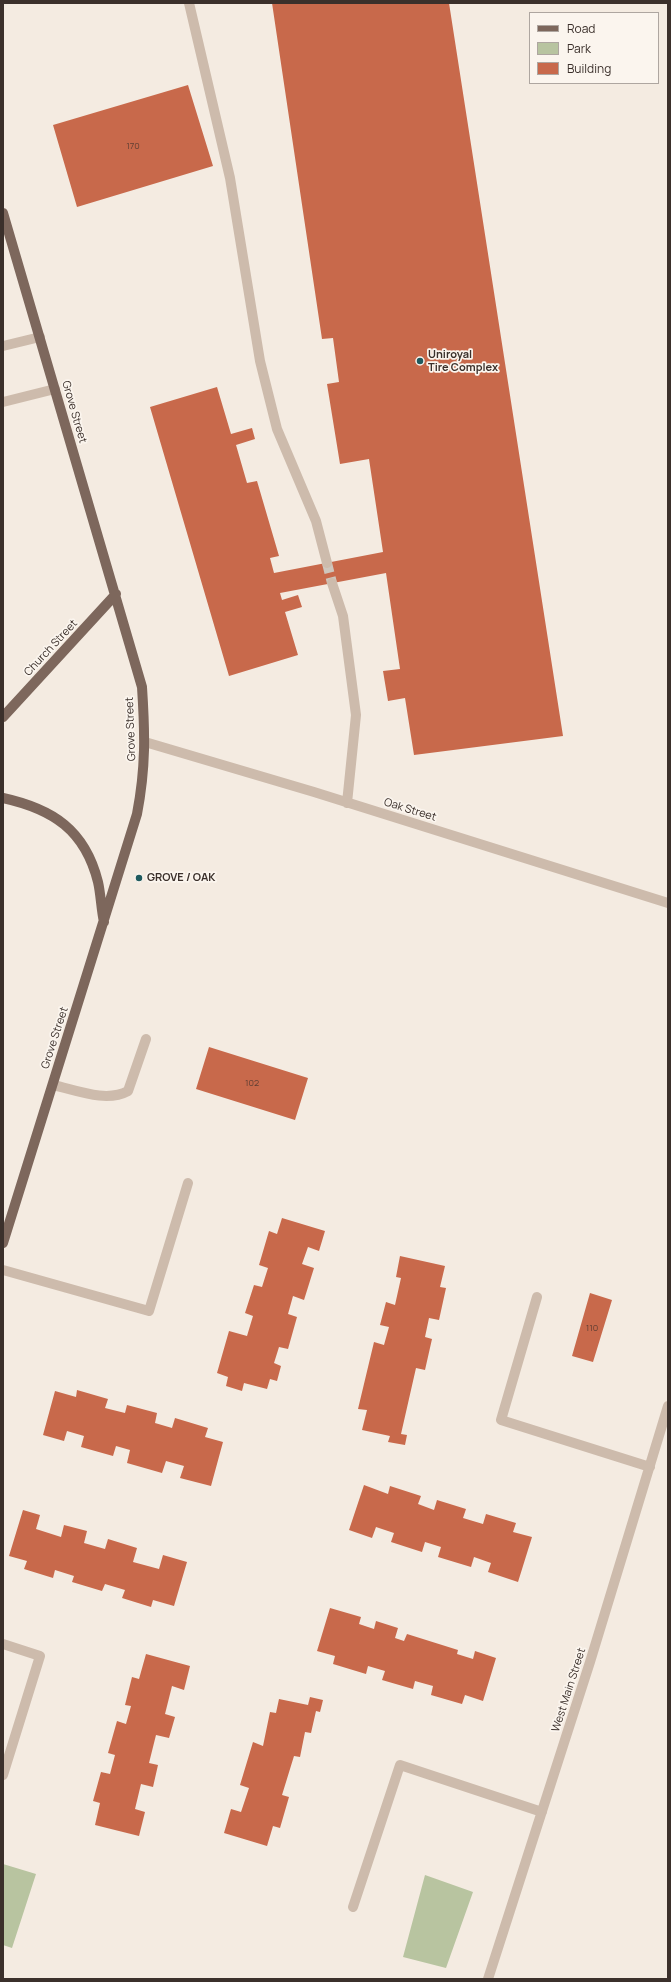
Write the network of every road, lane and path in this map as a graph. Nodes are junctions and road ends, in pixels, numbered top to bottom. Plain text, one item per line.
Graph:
1 (189, 3) edge
2 (3, 213) edge
3 (40, 337) junction
4 (3, 346) edge
5 (55, 389) junction
6 (3, 402) edge
7 (327, 563) tunnel mouth
8 (332, 583) tunnel mouth
9 (116, 594) junction
10 (3, 717) edge
11 (145, 742) junction
12 (3, 798) edge
13 (347, 803) junction
14 (668, 903) edge
15 (104, 924) junction
16 (146, 1039) dead end
17 (53, 1085) junction
18 (188, 1183) dead end
19 (3, 1243) edge
20 (3, 1270) edge
21 (537, 1296) dead end
22 (668, 1406) edge
23 (650, 1467) junction
24 (3, 1644) edge
25 (3, 1775) edge
26 (542, 1812) junction
27 (353, 1907) dead end
28 (488, 1979) edge

1 - 7 street
2 - 3 main road, Grove Street
3 - 4 street
3 - 5 main road, Grove Street
5 - 6 street
5 - 9 main road, Grove Street
8 - 13 street
9 - 10 main road, Church Street
9 - 11 main road, Grove Street
11 - 13 street, Oak Street
11 - 15 main road, Grove Street
12 - 15 main road
13 - 14 street, Oak Street
15 - 17 main road, Grove Street
16 - 17 street
17 - 19 main road, Grove Street
18 - 20 street
21 - 23 street
22 - 23 street, West Main Street
23 - 26 street, West Main Street
24 - 25 street
26 - 27 street
26 - 28 street, West Main Street

